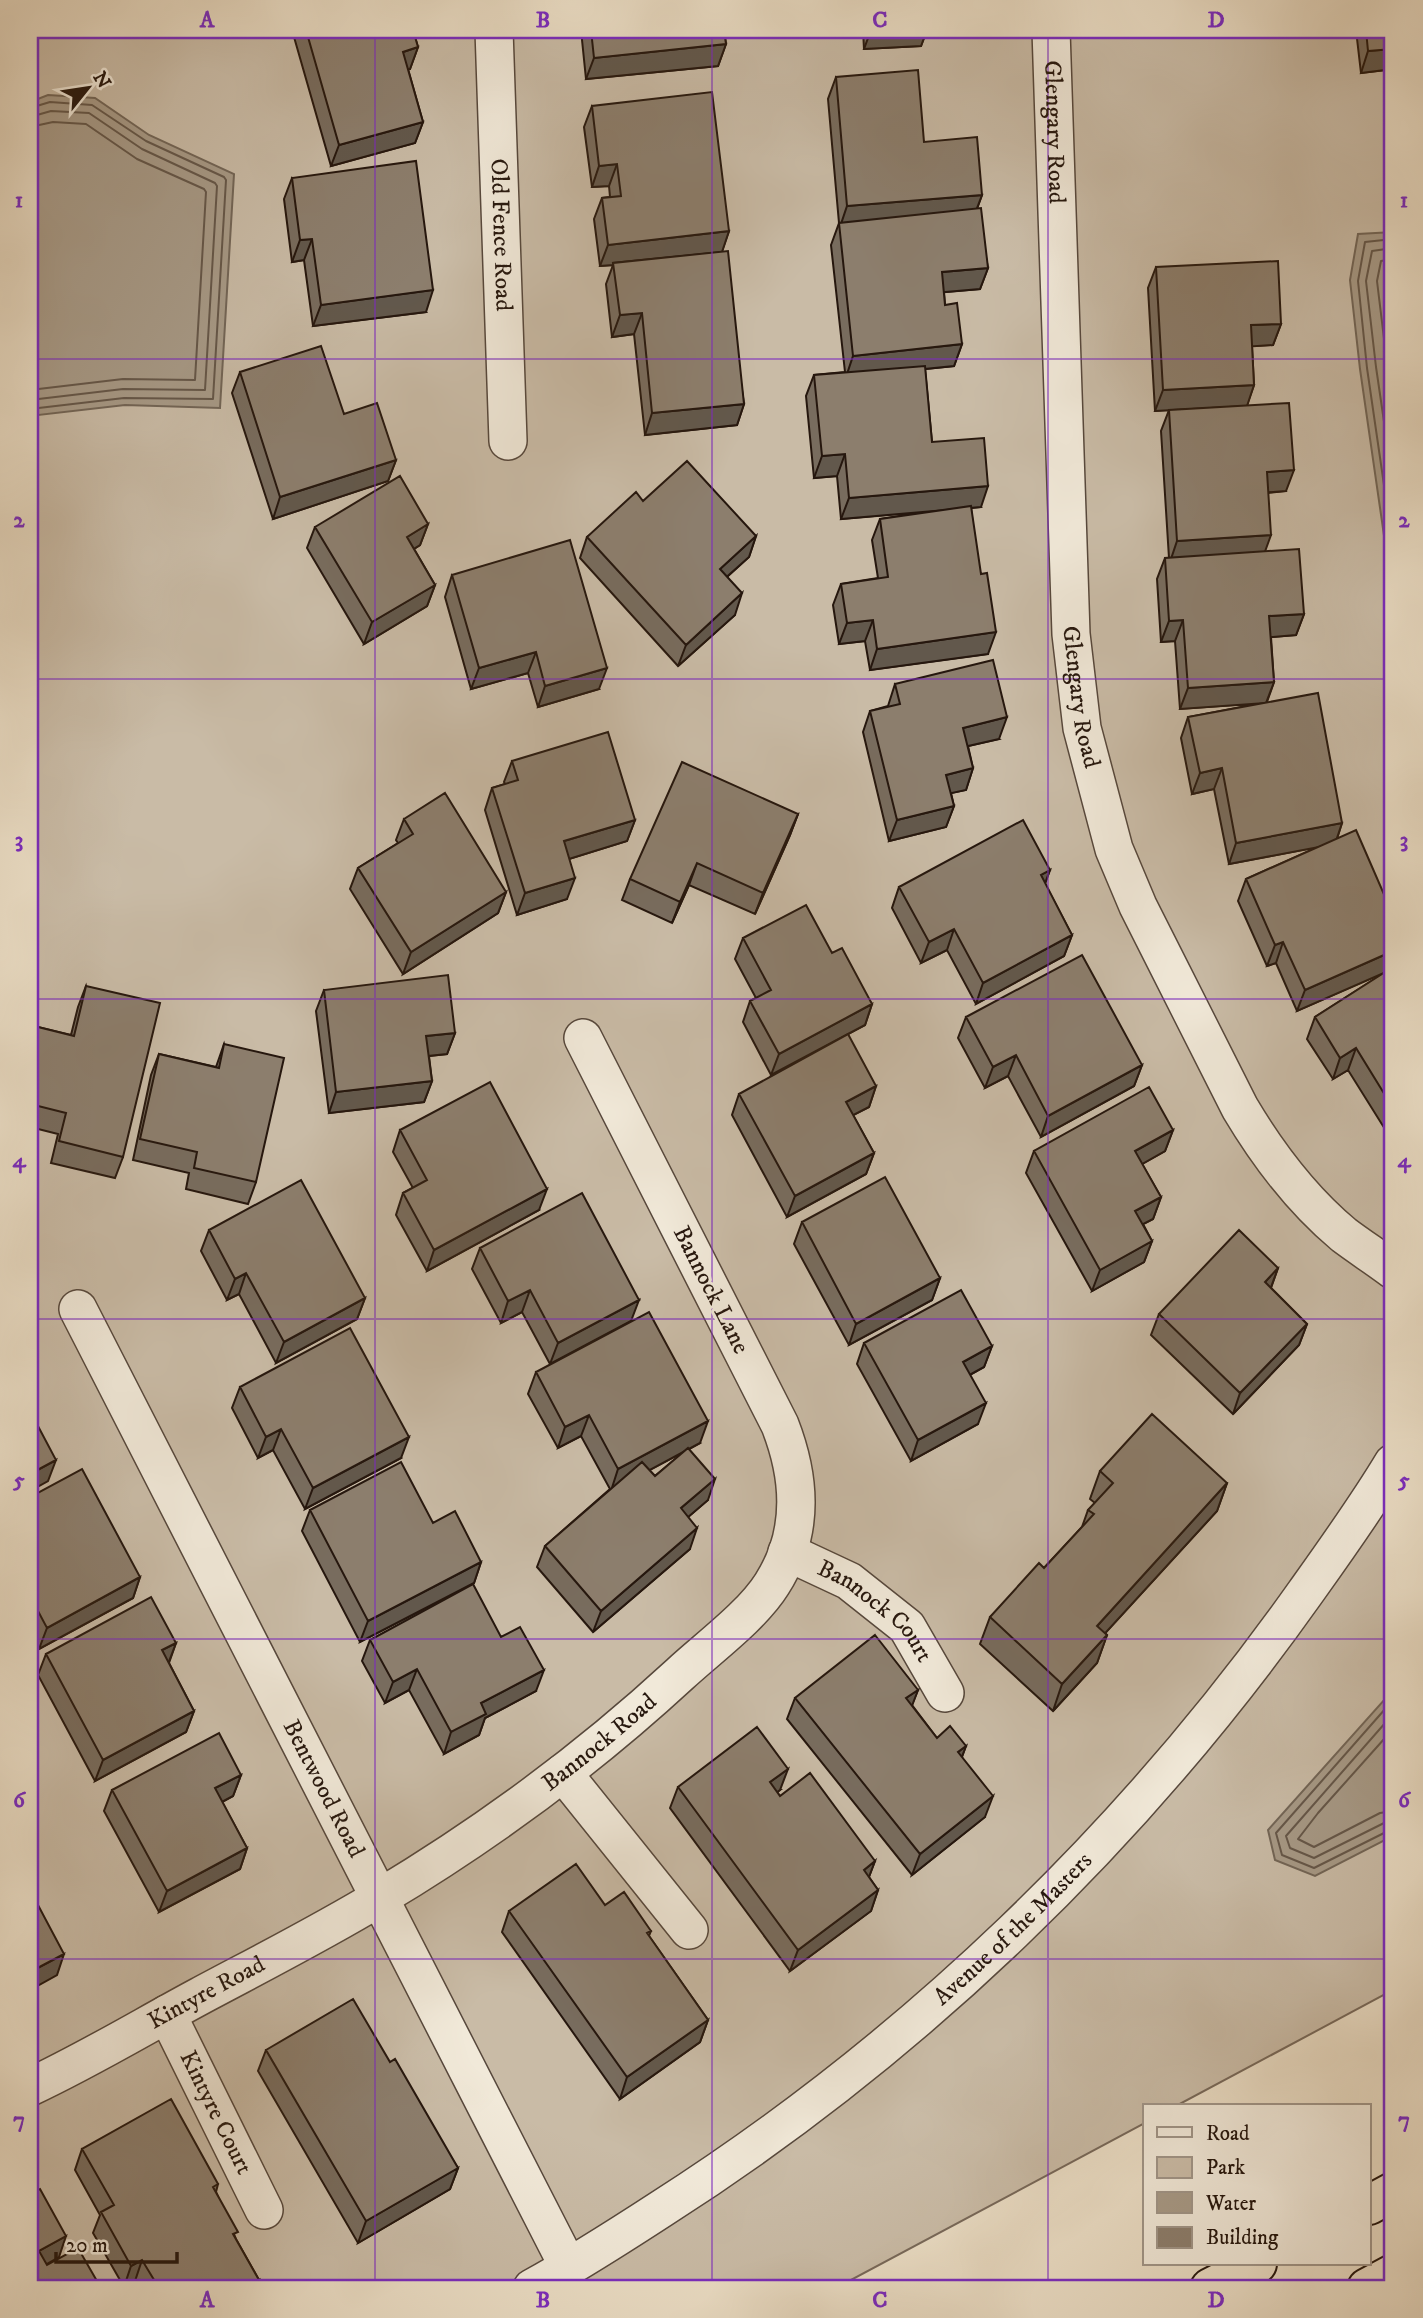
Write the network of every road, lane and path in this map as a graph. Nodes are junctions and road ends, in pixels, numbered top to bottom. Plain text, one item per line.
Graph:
1 (494, 30) edge
2 (1051, 30) edge
3 (508, 441) dead end
4 (583, 1038) dead end
5 (1393, 1270) edge
6 (78, 1309) dead end
7 (1393, 1463) edge
8 (787, 1552) junction
9 (945, 1693) dead end
10 (563, 1773) junction
11 (380, 1898) junction
12 (689, 1930) dead end
13 (167, 2014) junction
14 (30, 2087) edge
15 (1393, 2192) edge
16 (1370, 2204) edge
17 (264, 2210) dead end
18 (1252, 2266) edge
19 (569, 2268) junction
20 (1393, 2274) edge
21 (532, 2288) edge
22 (1210, 2288) edge
23 (1367, 2288) edge

1 - 3 street, Old Fence Road
2 - 5 street, Glengary Road
4 - 8 street, Bannock Lane
6 - 11 street, Bentwood Road
7 - 19 street, Avenue of the Masters
8 - 9 street, Bannock Court
8 - 10 street, Bannock Road
10 - 11 street, Bannock Road
10 - 12 street
11 - 13 street, Kintyre Road
11 - 19 street, Bentwood Road
13 - 14 street, Kintyre Road
13 - 17 street, Kintyre Court
15 - 16 highway
18 - 22 highway
19 - 21 street, Avenue of the Masters
20 - 23 highway

